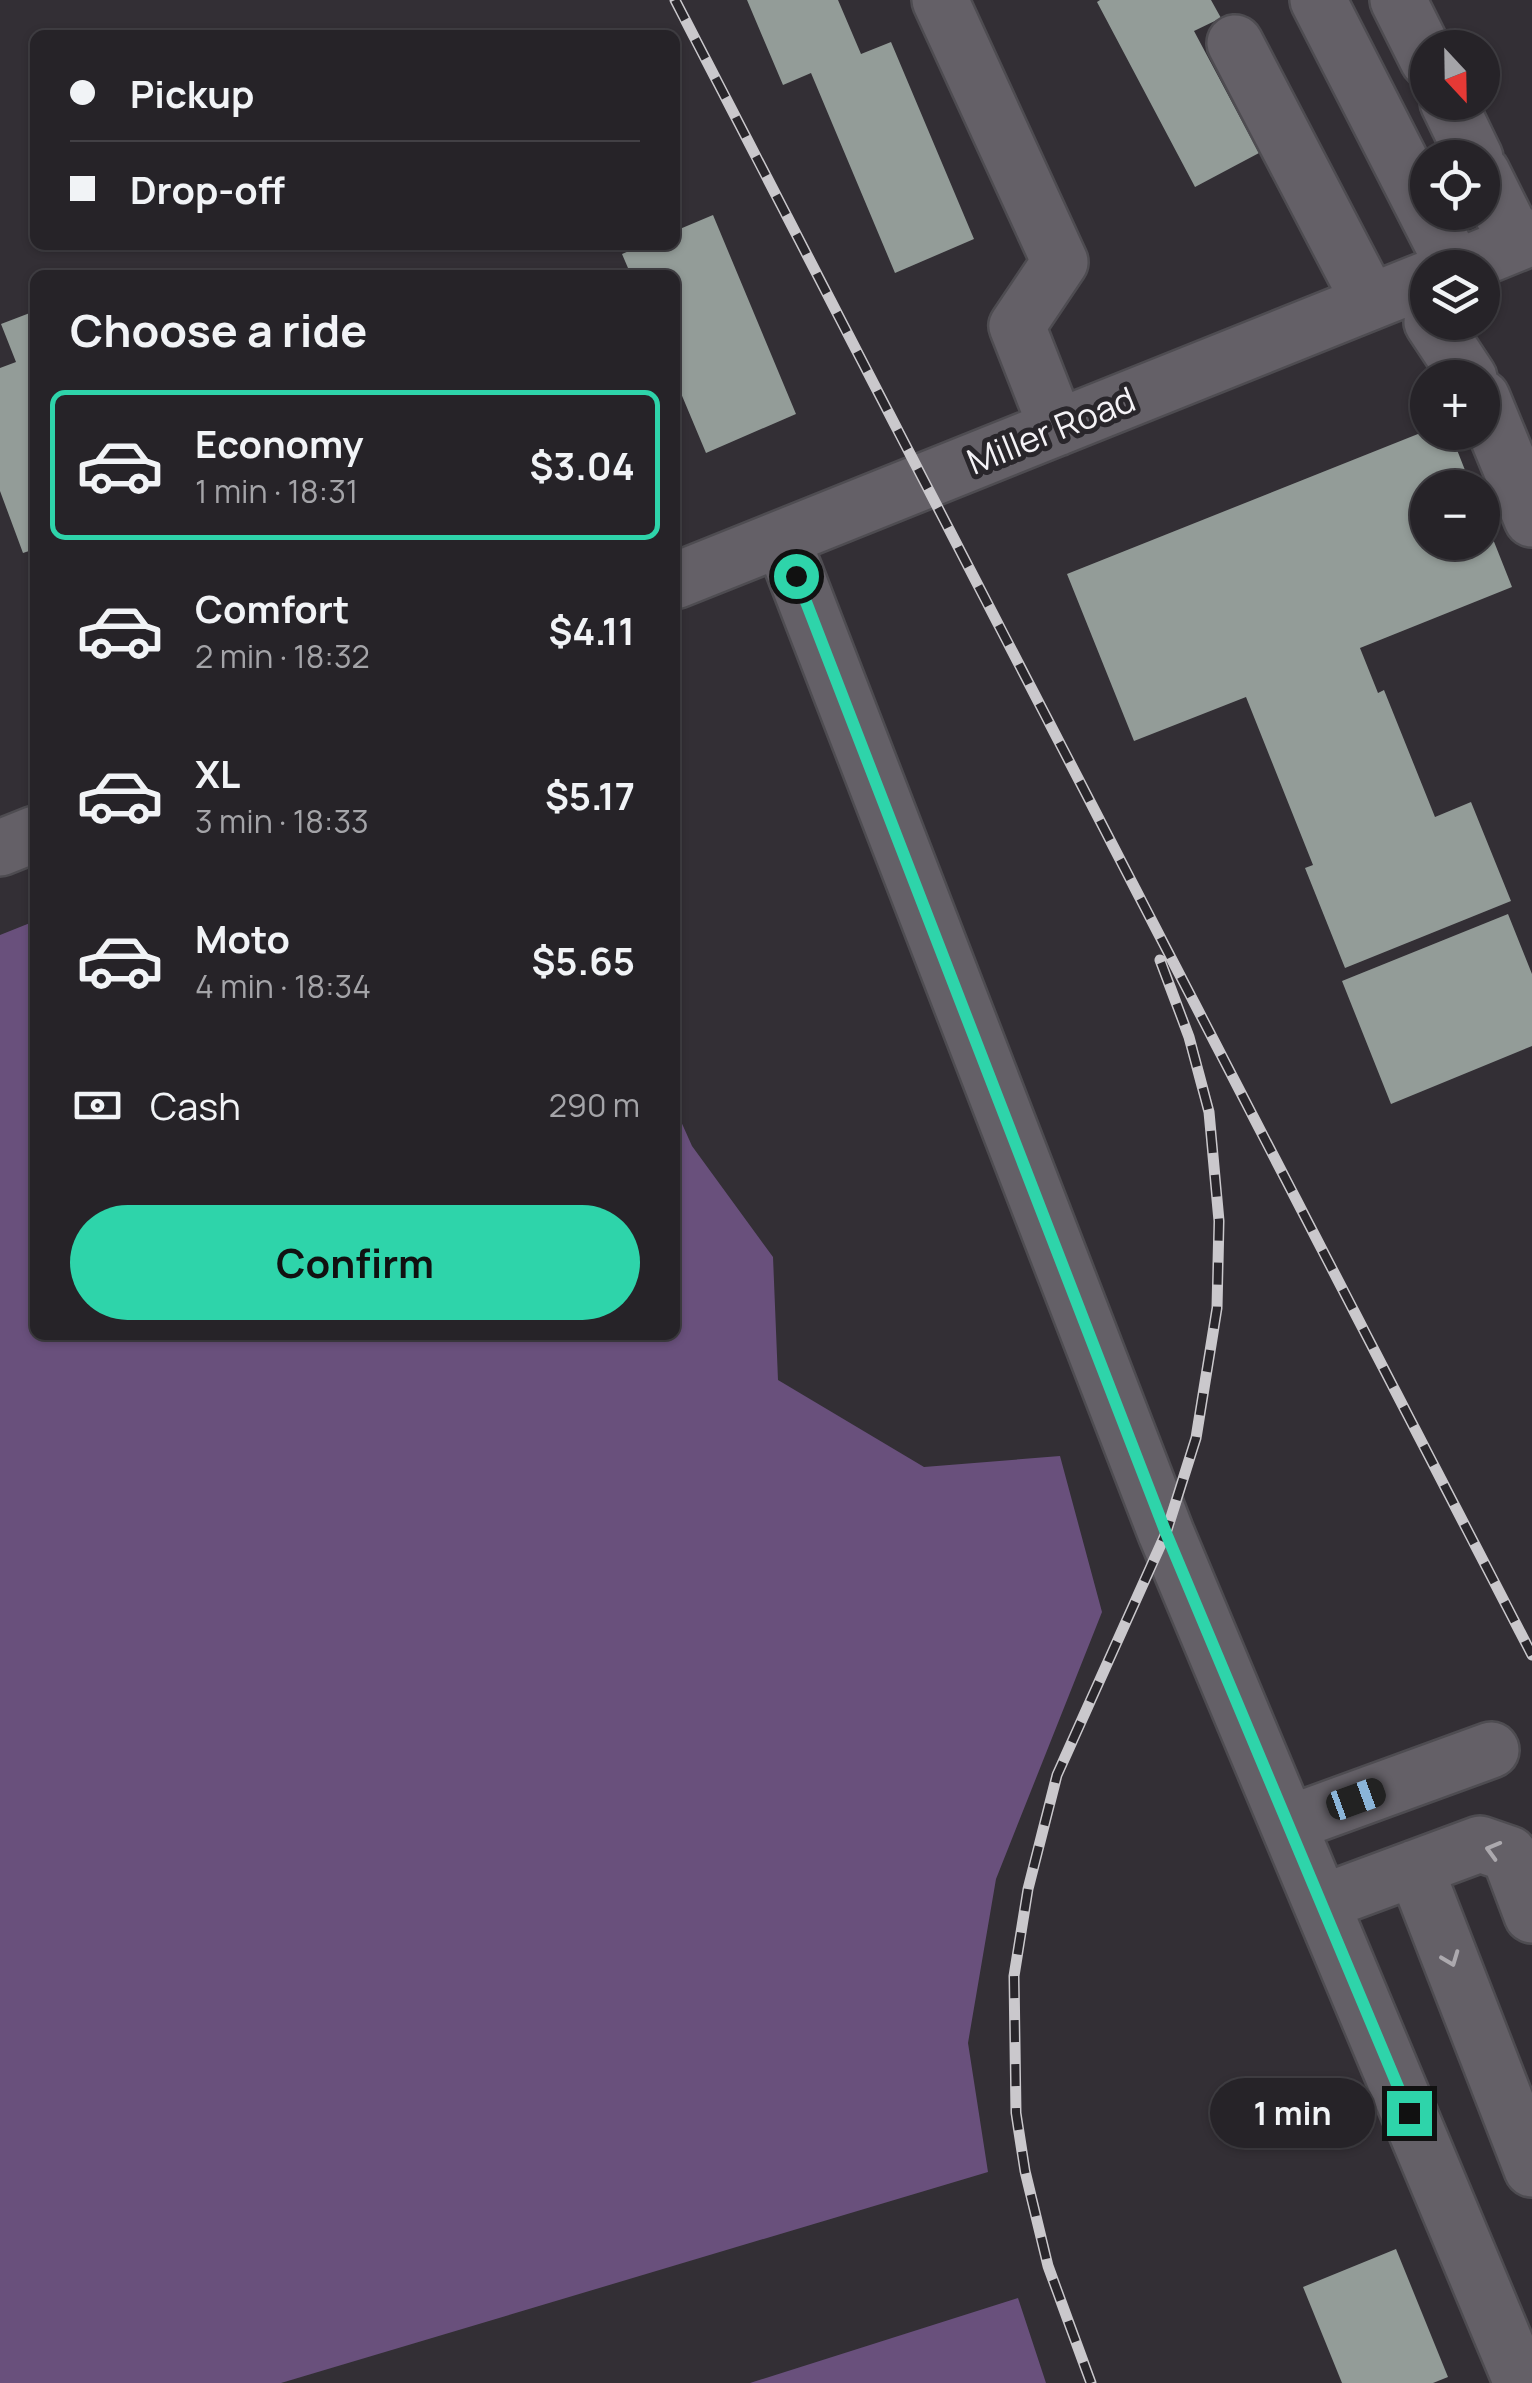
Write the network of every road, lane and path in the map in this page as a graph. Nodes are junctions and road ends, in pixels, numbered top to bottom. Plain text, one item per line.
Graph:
1 (940, 0) edge
2 (1318, 0) edge
3 (1398, 0) edge
4 (1413, 30) edge
5 (1234, 43) dead end
6 (1500, 201) edge
7 (1524, 240) edge
8 (1410, 251) edge
9 (1500, 253) edge
10 (1410, 272) edge
11 (1410, 298) edge
12 (1057, 428) junction
13 (1500, 442) edge
14 (1532, 519) edge
15 (782, 539) junction
16 (680, 580) edge
17 (30, 836) edge
18 (0, 848) edge
19 (1491, 1750) dead end
20 (1288, 1824) junction
21 (1415, 1868) junction
22 (1321, 1902) junction
23 (1532, 1916) edge
24 (1532, 2169) edge
25 (1522, 2383) edge

1 - 12 street
2 - 8 street
3 - 4 street
5 - 10 street
6 - 7 street
7 - 9 street, Miller Road
11 - 12 street, Miller Road
12 - 15 street, Miller Road
13 - 14 street
15 - 16 street, Miller Road
15 - 20 street
17 - 18 street
19 - 20 street
20 - 22 street
21 - 22 street
23 -> 21 street
21 -> 24 street
22 - 25 street

